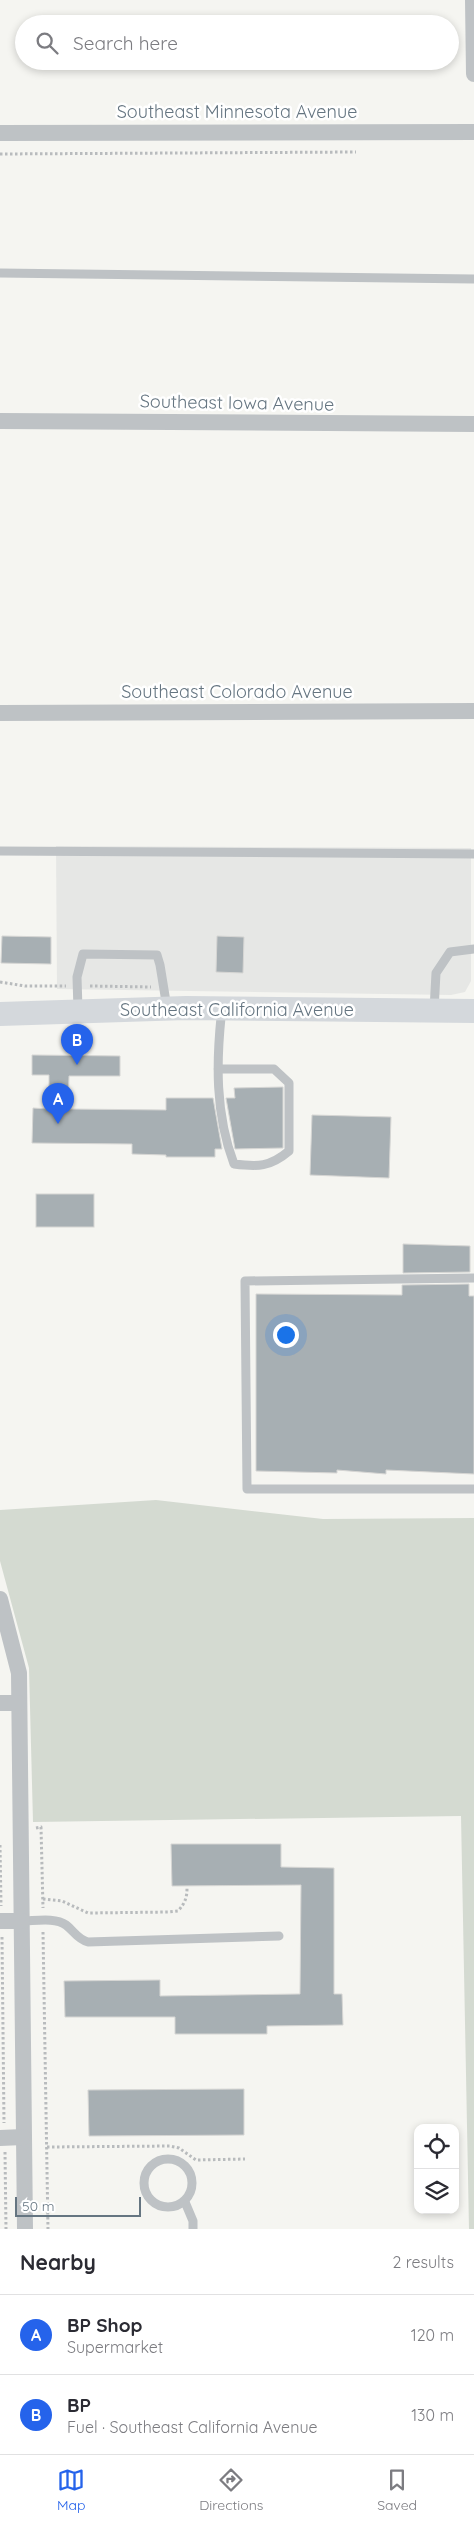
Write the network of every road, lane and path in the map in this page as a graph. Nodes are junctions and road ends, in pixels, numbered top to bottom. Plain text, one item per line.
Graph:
1 (473, 0) edge
2 (474, 74) edge
3 (474, 132) edge
4 (0, 133) edge
5 (356, 152) dead end
6 (0, 154) edge
7 (0, 274) edge
8 (474, 279) edge
9 (0, 421) edge
10 (474, 424) edge
11 (474, 712) edge
12 (0, 713) edge
13 (0, 850) edge
14 (474, 854) edge
15 (474, 950) edge
16 (167, 1008) junction
17 (222, 1008) junction
18 (78, 1010) junction
19 (434, 1010) junction
20 (474, 1011) edge
21 (0, 1014) edge
22 (218, 1069) junction
23 (474, 1278) edge
24 (474, 1489) edge
25 (0, 1599) edge
26 (18, 1702) junction
27 (0, 1703) edge
28 (21, 1830) junction
29 (0, 1845) edge
30 (187, 1888) dead end
31 (21, 1898) junction
32 (1, 1899) edge
33 (42, 1899) junction
34 (0, 1921) edge
35 (22, 1921) junction
36 (43, 1921) junction
37 (279, 1936) dead end
38 (23, 2137) junction
39 (2, 2138) edge
40 (47, 2147) junction
41 (245, 2159) dead end
42 (184, 2202) junction
43 (6, 2229) edge
44 (25, 2229) edge
45 (48, 2229) edge
46 (193, 2229) edge

1 - 2 street
3 - 4 street, Southeast Minnesota Avenue
5 - 6 path
7 - 8 lane
9 - 10 street, Southeast Iowa Avenue
11 - 12 street, Southeast Colorado Avenue
13 - 14 lane
15 - 19 lane
16 - 17 main road, Southeast California Avenue
16 - 18 main road, Southeast California Avenue
16 - 18 lane
17 - 19 main road, Southeast California Avenue
17 - 22 lane
18 - 21 main road, Southeast California Avenue
19 - 20 main road, Southeast California Avenue
22 - 22 lane
23 - 24 lane
25 - 26 street
26 - 27 street
26 - 28 street
28 - 31 street
28 - 33 path
29 - 32 path
30 - 33 path
31 - 32 path
31 - 33 path
31 - 35 street
32 - 34 path
33 - 36 path
34 - 35 street
34 - 39 path
35 - 36 lane
35 - 38 street
36 - 37 lane
36 - 40 path
38 - 39 street
38 - 44 street
39 - 43 path
40 - 41 path
40 - 45 path
42 - 42 lane
42 - 46 lane

